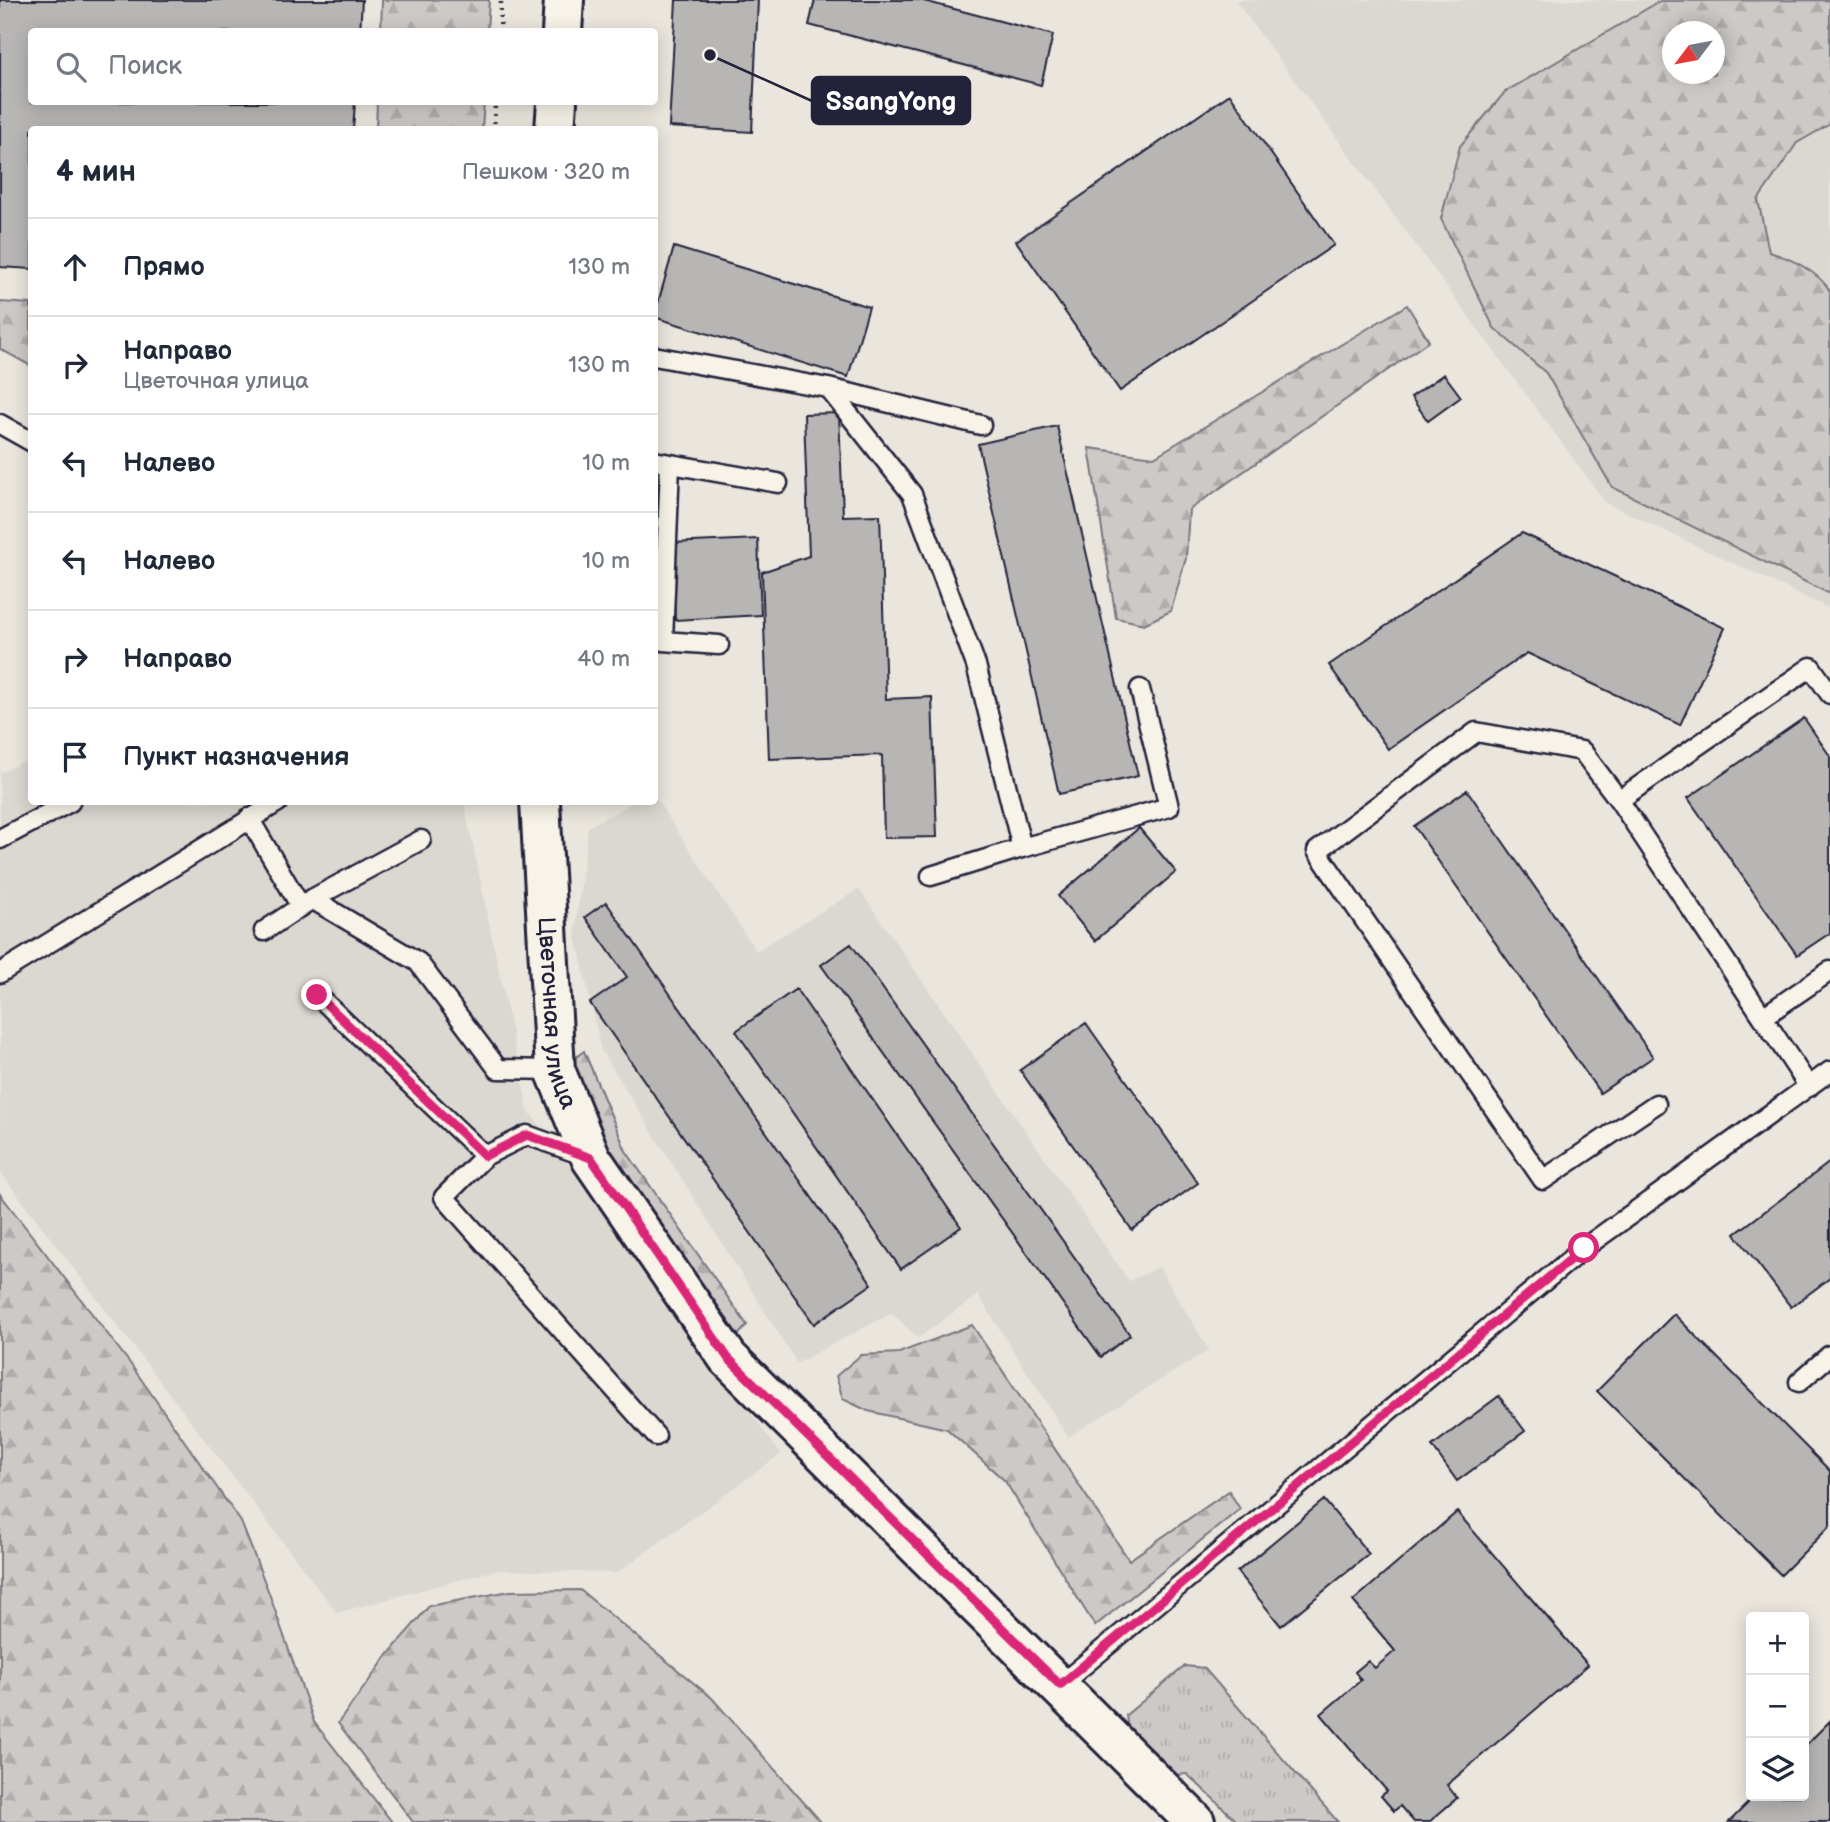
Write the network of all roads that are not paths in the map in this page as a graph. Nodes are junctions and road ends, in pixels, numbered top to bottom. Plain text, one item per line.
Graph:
1 (564, 0) edge
2 (562, 28) edge
3 (557, 105) edge
4 (555, 126) edge
5 (658, 357) edge
6 (828, 388) junction
7 (0, 424) edge
8 (981, 425) dead end
9 (28, 440) edge
10 (662, 463) edge
11 (778, 484) dead end
12 (719, 645) dead end
13 (1140, 689) dead end
14 (1830, 694) edge
15 (1619, 800) junction
16 (65, 805) edge
17 (268, 805) edge
18 (540, 805) edge
19 (249, 818) junction
20 (0, 839) edge
21 (421, 840) dead end
22 (1022, 848) junction
23 (931, 876) dead end
24 (307, 903) junction
25 (264, 931) dead end
26 (1830, 971) edge
27 (0, 973) edge
28 (317, 995) dead end
29 (1763, 1017) junction
30 (555, 1070) junction
31 (1830, 1071) edge
32 (1808, 1087) junction
33 (1656, 1104) dead end
34 (485, 1156) junction
35 (591, 1158) junction
36 (1830, 1356) edge
37 (1798, 1382) dead end
38 (656, 1436) dead end
39 (1060, 1685) junction
40 (1195, 1822) edge

1 - 2 street
3 - 4 street
5 - 6 lane
6 - 8 lane
6 - 22 lane
7 - 9 lane
10 - 11 lane
10 - 12 lane
13 - 22 lane
14 - 15 lane
15 - 29 lane
15 - 33 lane
16 - 20 lane
17 - 19 lane
18 - 30 street, Цветочная улица
19 - 24 lane
19 - 27 lane
21 - 24 lane
22 - 23 lane
24 - 25 lane
24 - 30 lane
26 - 29 lane
28 - 34 lane
29 - 32 lane
30 - 35 street, Цветочная улица
31 - 32 lane
32 - 39 lane
34 - 35 lane
34 - 38 lane
35 - 39 street, Цветочная улица
36 - 37 lane
39 - 40 street, Цветочная улица

